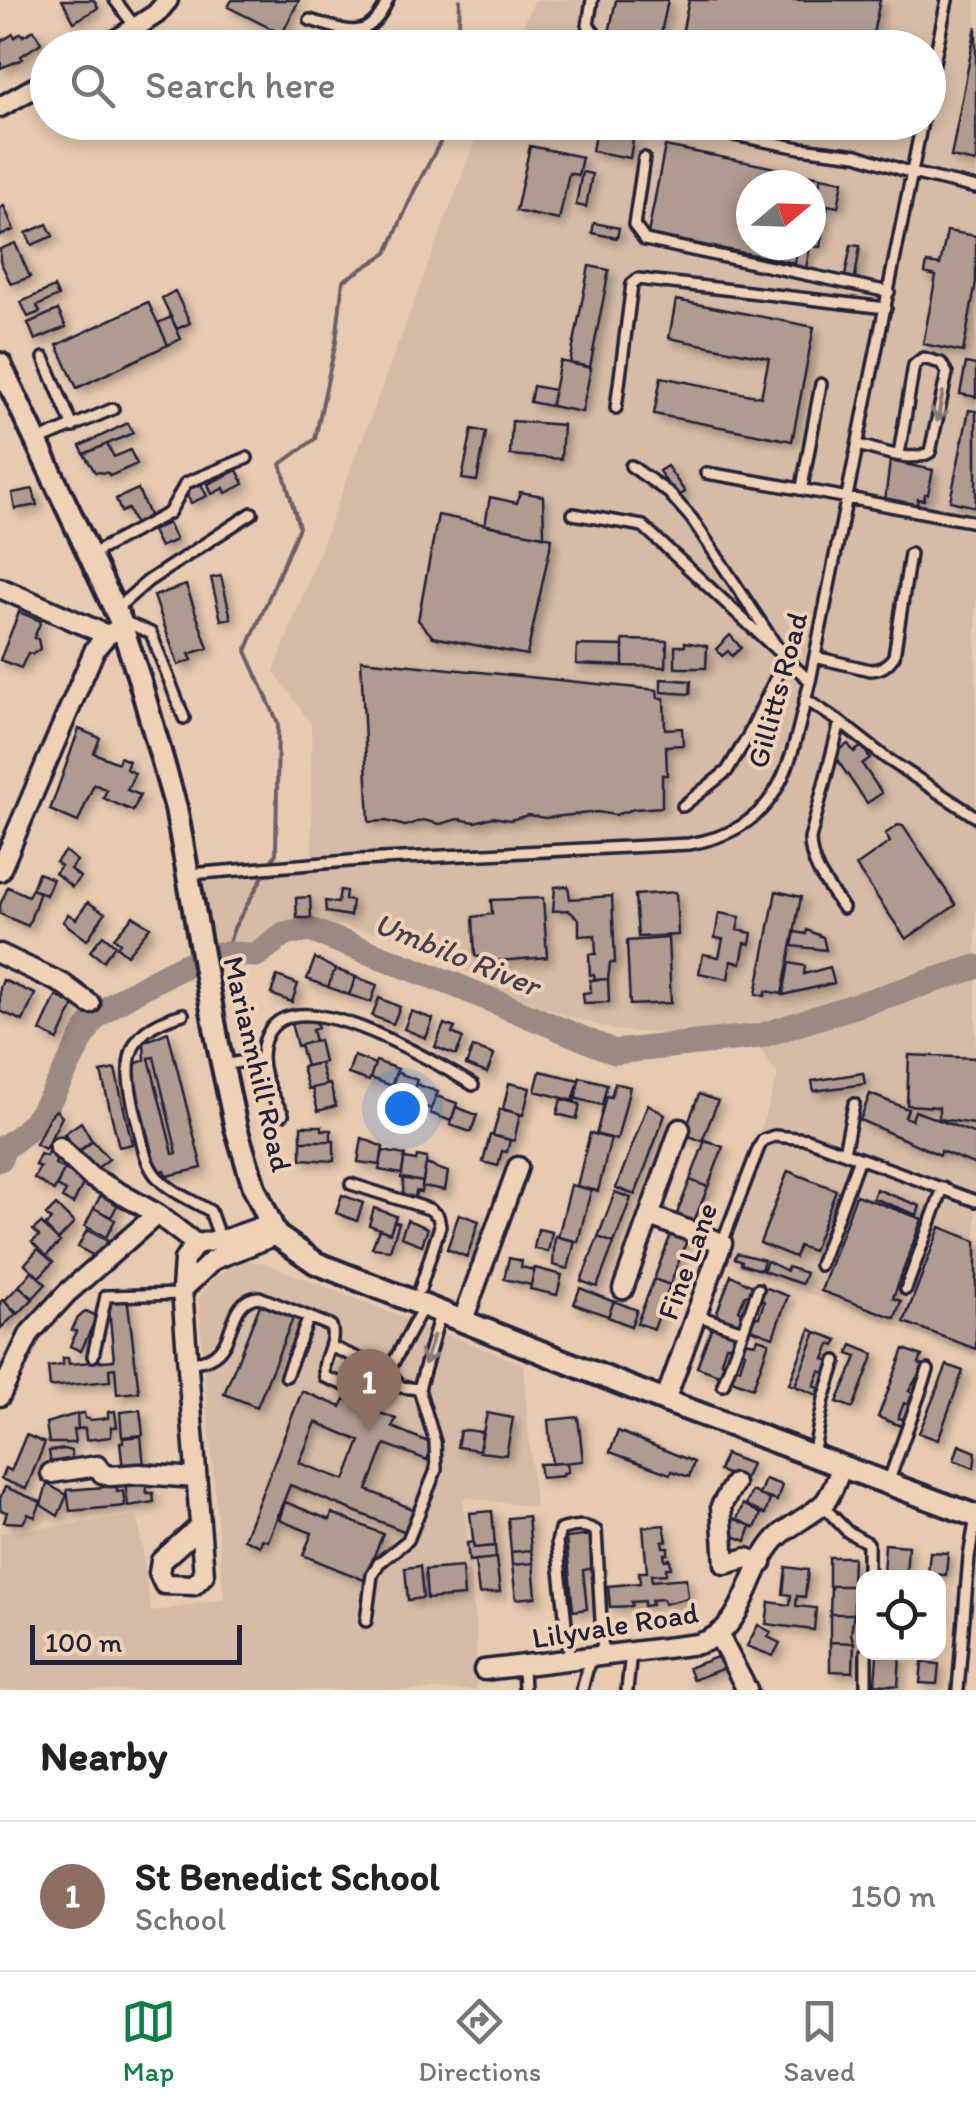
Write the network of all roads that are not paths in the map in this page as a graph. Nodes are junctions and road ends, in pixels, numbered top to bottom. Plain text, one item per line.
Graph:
1 (115, 0) edge
2 (168, 0) edge
3 (388, 0) edge
4 (592, 0) edge
5 (947, 0) edge
6 (310, 20) dead end
7 (136, 28) junction
8 (133, 30) edge
9 (345, 30) edge
10 (365, 30) edge
11 (592, 30) edge
12 (941, 30) edge
13 (30, 90) edge
14 (0, 107) edge
15 (759, 140) edge
16 (918, 140) edge
17 (644, 158) dead end
18 (912, 173) junction
19 (976, 188) edge
20 (888, 292) junction
21 (886, 308) junction
22 (44, 358) dead end
23 (0, 364) edge
24 (821, 384) dead end
25 (616, 408) dead end
26 (113, 409) dead end
27 (72, 426) junction
28 (37, 442) junction
29 (858, 446) junction
30 (899, 454) junction
31 (247, 458) dead end
32 (631, 466) dead end
33 (706, 473) dead end
34 (802, 488) junction
35 (846, 499) junction
36 (252, 513) dead end
37 (573, 514) dead end
38 (976, 522) edge
39 (910, 554) dead end
40 (90, 555) junction
41 (0, 588) edge
42 (116, 623) junction
43 (815, 657) junction
44 (785, 659) junction
45 (810, 681) junction
46 (172, 687) junction
47 (145, 696) junction
48 (805, 700) junction
49 (184, 718) dead end
50 (840, 722) junction
51 (683, 806) dead end
52 (976, 817) edge
53 (0, 871) edge
54 (188, 874) junction
55 (842, 908) dead end
56 (0, 954) edge
57 (90, 1004) dead end
58 (183, 1014) dead end
59 (262, 1058) junction
60 (222, 1065) junction
61 (473, 1084) dead end
62 (854, 1104) dead end
63 (283, 1114) dead end
64 (680, 1129) dead end
65 (59, 1148) dead end
66 (844, 1152) junction
67 (859, 1158) junction
68 (518, 1167) dead end
69 (350, 1184) dead end
70 (942, 1188) junction
71 (976, 1201) edge
72 (156, 1214) junction
73 (650, 1216) junction
74 (272, 1229) junction
75 (220, 1239) junction
76 (722, 1243) junction
77 (196, 1244) junction
78 (820, 1265) dead end
79 (758, 1289) dead end
80 (906, 1289) dead end
81 (623, 1290) dead end
82 (182, 1292) junction
83 (425, 1301) junction
84 (696, 1315) junction
85 (310, 1317) junction
86 (464, 1320) junction
87 (742, 1331) junction
88 (332, 1347) junction
89 (93, 1356) dead end
90 (836, 1361) dead end
91 (187, 1363) junction
92 (928, 1370) dead end
93 (388, 1371) junction
94 (286, 1376) dead end
95 (723, 1385) dead end
96 (419, 1389) junction
97 (0, 1396) edge
98 (664, 1401) junction
99 (812, 1455) junction
100 (842, 1466) junction
101 (51, 1473) dead end
102 (196, 1478) junction
103 (888, 1483) junction
104 (734, 1484) dead end
105 (822, 1505) junction
106 (976, 1517) edge
107 (200, 1526) junction
108 (762, 1563) junction
109 (868, 1570) edge
110 (366, 1621) dead end
111 (719, 1636) junction
112 (631, 1652) junction
113 (596, 1657) junction
114 (570, 1660) junction
115 (866, 1660) edge
116 (522, 1667) junction
117 (484, 1670) dead end
118 (524, 1690) edge
119 (582, 1690) edge
120 (627, 1690) edge
121 (747, 1690) edge
122 (866, 1690) edge
123 (958, 1690) edge

1 - 7 lane
2 - 7 street
3 - 10 lane
4 - 11 lane
5 - 12 lane
6 - 9 lane
7 - 8 street
13 - 14 street
15 - 18 lane
16 - 18 lane, Gillitts Road
17 - 20 lane
18 - 19 lane
18 - 20 lane, Gillitts Road
20 - 21 lane, Gillitts Road
21 - 25 lane
21 - 29 lane, Gillitts Road
22 - 27 lane
23 - 28 street, Mariannhill Road
24 - 34 lane
26 - 27 lane
27 - 28 lane
28 - 40 street, Mariannhill Road
29 - 30 lane
29 - 35 lane, Gillitts Road
30 -> 30 lane
31 - 40 lane
32 - 44 lane
33 - 34 lane
34 - 35 lane
35 - 38 lane
35 - 43 lane, Gillitts Road
36 - 42 lane
37 - 44 lane
39 - 43 lane
40 - 42 street, Mariannhill Road
41 - 42 street
42 - 46 lane
42 - 47 street, Mariannhill Road
42 - 53 street
43 - 45 lane, Gillitts Road
44 - 45 lane
44 - 51 lane
45 - 48 lane, Gillitts Road
46 - 47 lane
46 - 49 lane
47 - 54 street, Mariannhill Road
48 - 50 lane
48 - 54 lane, Gillitts Road
50 - 52 lane
50 - 55 lane
54 - 60 street, Mariannhill Road
56 - 57 street
58 - 75 lane
59 - 60 lane
59 - 61 lane
59 - 63 lane
60 - 74 street, Mariannhill Road
62 - 66 lane
64 - 73 street
65 - 72 street
66 - 67 lane
66 - 76 lane, Fine Lane
67 - 70 lane
67 - 78 lane
68 - 86 street
69 - 83 lane
70 - 71 lane
70 - 80 lane
72 - 77 street
72 - 97 street
73 - 76 street
73 - 81 street
74 - 75 street
74 - 82 street
74 - 83 street
75 - 77 street
76 - 84 street, Fine Lane
77 - 82 street
79 - 87 lane
82 - 89 lane
82 - 91 street
83 - 86 street
83 - 93 lane
83 -> 96 lane
84 - 87 lane
84 - 98 street, Fine Lane
85 - 88 lane
85 - 91 lane
85 - 94 lane
86 - 98 street
87 - 95 lane
88 - 93 lane
88 - 93 lane
90 - 99 lane
91 - 102 street
92 - 103 lane
93 - 96 lane
96 - 110 lane
98 - 99 street
99 - 100 street
100 - 103 street
100 - 105 street, Lilyvale Road
101 - 102 street
102 - 107 street
103 - 106 street
104 - 108 street
105 - 108 street, Lilyvale Road
105 - 109 lane
106 - 123 lane
107 - 107 street
108 - 111 street, Lilyvale Road
111 - 112 street, Lilyvale Road
111 - 121 street
112 - 113 street, Lilyvale Road
112 - 120 lane
113 - 114 street, Lilyvale Road
113 - 114 lane
113 - 119 lane
114 - 116 street, Lilyvale Road
115 - 122 lane
116 - 117 street, Lilyvale Road
116 - 118 lane

